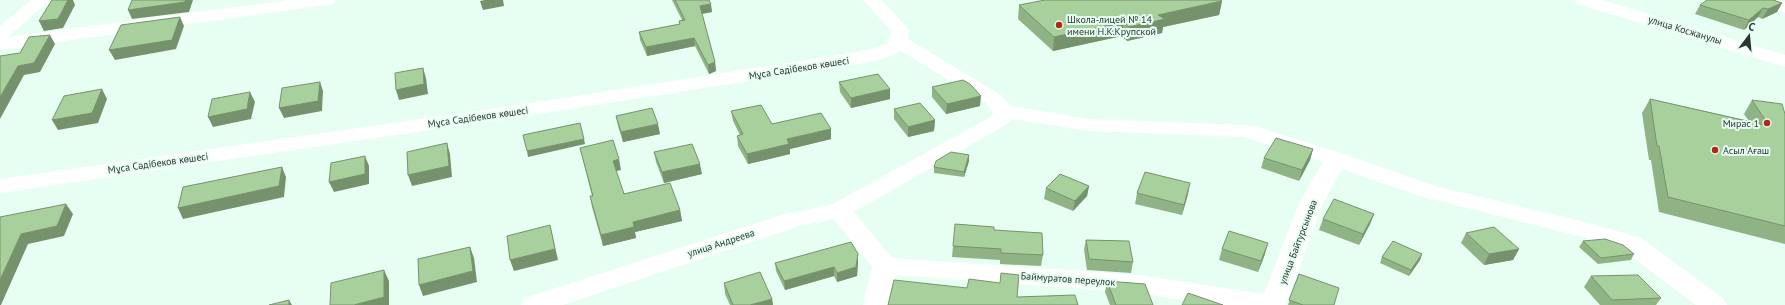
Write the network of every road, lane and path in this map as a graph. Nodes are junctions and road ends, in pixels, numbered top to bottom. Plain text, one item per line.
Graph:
1 (42, 0) edge
2 (327, 0) edge
3 (872, 0) edge
4 (1584, 0) edge
5 (1763, 0) edge
6 (1785, 8) edge
7 (0, 35) edge
8 (899, 42) junction
9 (0, 44) edge
10 (1785, 61) edge
11 (1004, 111) junction
12 (1336, 158) junction
13 (0, 186) edge
14 (840, 210) junction
15 (885, 266) junction
16 (534, 305) edge
17 (876, 305) edge
18 (1273, 305) edge
19 (1714, 305) edge

1 - 7 street
2 - 9 street
3 - 8 street
4 - 10 street, улица Косжанулы
5 - 6 street
8 - 11 street
8 - 13 street, Мұса Сәдібеков көшесі
11 - 12 street
11 - 14 street, улица Андреева
12 - 18 street, улица Байтурсынова
12 - 19 street
14 - 15 street
14 - 16 street, улица Андреева
15 - 17 street
15 - 18 street, Баймуратов переулок

